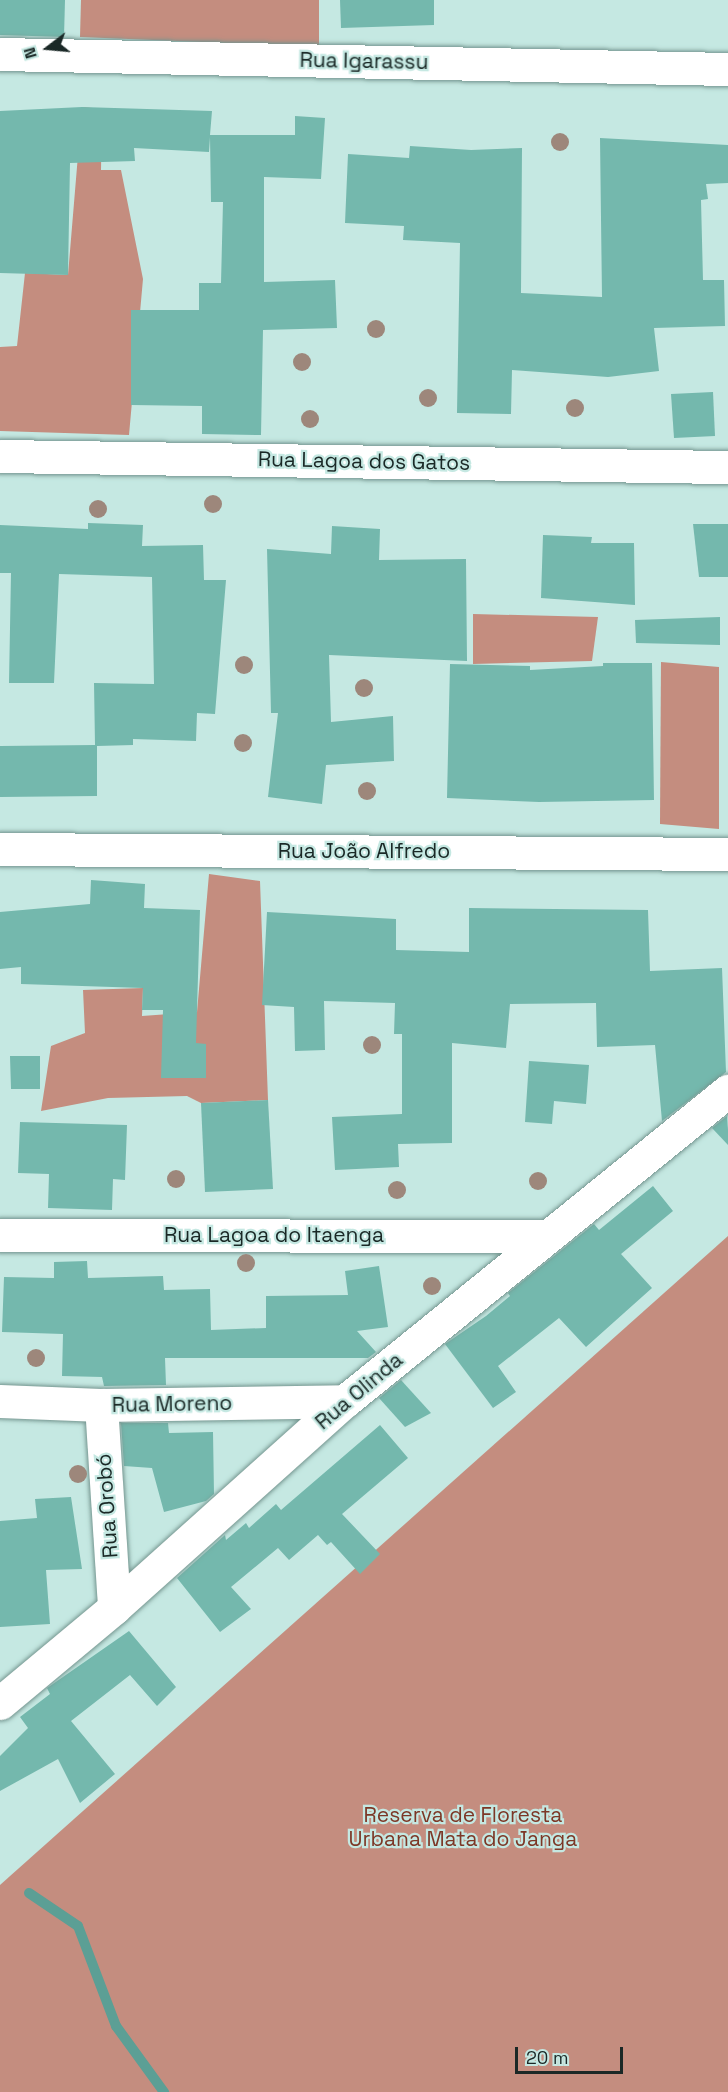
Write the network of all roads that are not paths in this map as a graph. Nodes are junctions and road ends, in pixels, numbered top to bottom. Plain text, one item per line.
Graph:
1 (0, 54) edge
2 (728, 69) edge
3 (0, 456) edge
4 (728, 467) edge
5 (0, 849) edge
6 (728, 854) edge
7 (728, 1091) edge
8 (0, 1235) edge
9 (547, 1236) junction
10 (0, 1401) edge
11 (345, 1401) junction
12 (100, 1405) junction
13 (114, 1608) junction
14 (0, 1703) edge

1 - 2 street, Rua Igarassu
3 - 4 street, Rua Lagoa dos Gatos
5 - 6 street, Rua João Alfredo
7 - 9 street, Rua Olinda
8 - 9 street, Rua Lagoa do Itaenga
9 - 11 street, Rua Olinda
10 - 12 street, Rua Moreno
11 - 12 street, Rua Moreno
11 - 13 street, Rua Olinda
12 - 13 street, Rua Orobó
13 - 14 street, Rua Olinda

